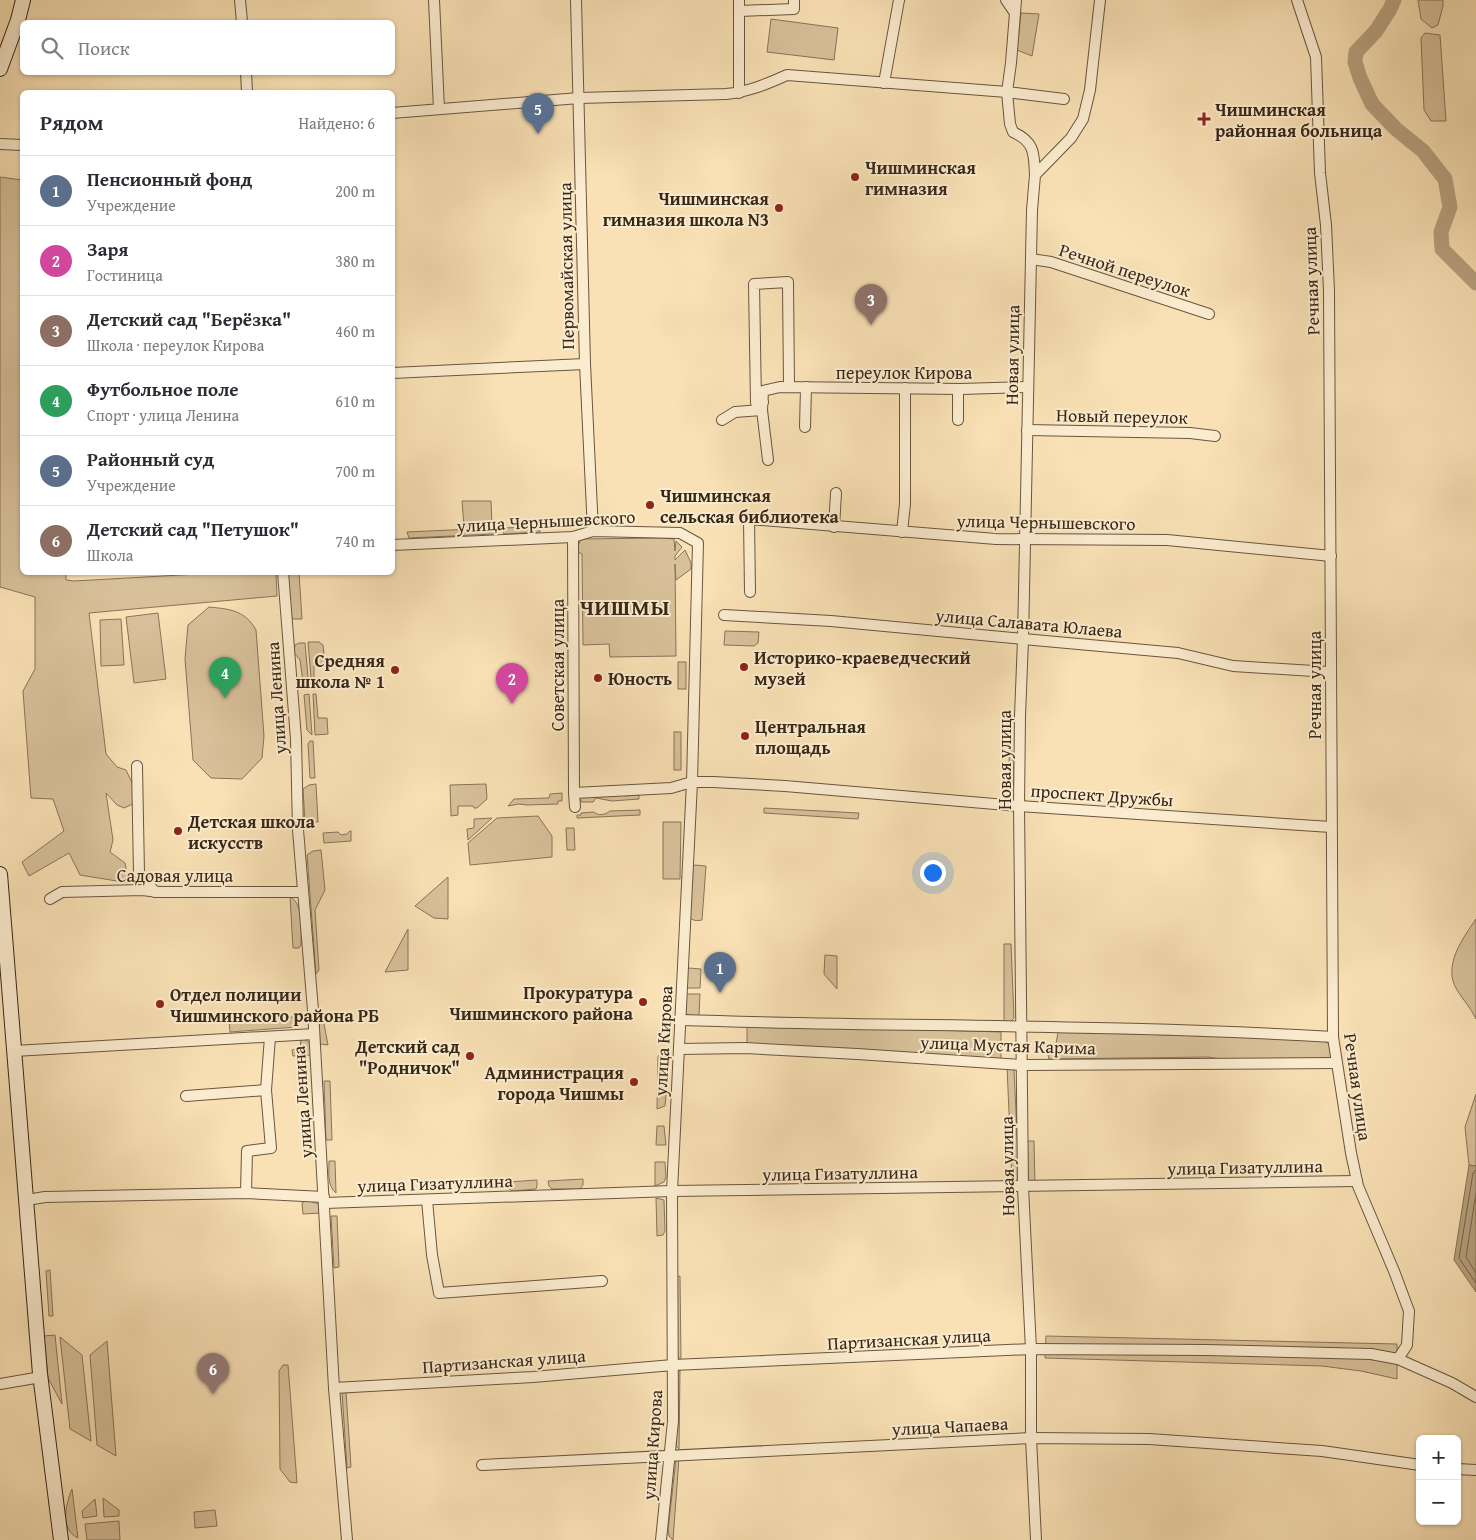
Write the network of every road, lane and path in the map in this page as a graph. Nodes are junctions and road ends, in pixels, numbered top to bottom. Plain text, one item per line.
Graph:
1 (22, 0) edge
2 (240, 0) edge
3 (434, 0) edge
4 (576, 0) edge
5 (739, 0) edge
6 (794, 0) edge
7 (898, 0) edge
8 (1006, 0) edge
9 (1016, 0) edge
10 (1100, 0) edge
11 (1297, 0) edge
12 (739, 11) junction
13 (1015, 13) junction
14 (242, 20) edge
15 (0, 69) edge
16 (246, 75) edge
17 (884, 83) junction
18 (248, 90) edge
19 (739, 92) junction
20 (1007, 92) junction
21 (579, 98) junction
22 (1064, 99) dead end
23 (439, 109) junction
24 (395, 113) edge
25 (0, 144) edge
26 (20, 145) edge
27 (1035, 175) junction
28 (1031, 259) junction
29 (1209, 314) dead end
30 (585, 364) junction
31 (395, 373) edge
32 (785, 387) junction
33 (806, 387) junction
34 (905, 388) junction
35 (1028, 388) junction
36 (958, 389) junction
37 (762, 406) junction
38 (722, 420) dead end
39 (958, 420) dead end
40 (805, 427) dead end
41 (1027, 430) junction
42 (1216, 436) dead end
43 (768, 460) dead end
44 (836, 493) dead end
45 (834, 527) junction
46 (593, 531) junction
47 (902, 532) junction
48 (573, 537) junction
49 (1025, 540) junction
50 (698, 543) joint
51 (395, 545) edge
52 (1331, 556) junction
53 (283, 575) edge
54 (750, 592) dead end
55 (724, 614) dead end
56 (1024, 639) junction
57 (1330, 672) junction
58 (137, 766) dead end
59 (692, 782) junction
60 (574, 793) junction
61 (1019, 806) junction
62 (574, 807) dead end
63 (1330, 827) junction
64 (0, 874) edge
65 (155, 892) junction
66 (303, 892) junction
67 (50, 899) dead end
68 (680, 1020) junction
69 (1021, 1027) junction
70 (314, 1034) junction
71 (270, 1037) junction
72 (1333, 1037) junction
73 (679, 1050) junction
74 (14, 1051) junction
75 (1337, 1063) junction
76 (1022, 1065) junction
77 (266, 1090) junction
78 (186, 1096) dead end
79 (1357, 1182) junction
80 (1023, 1187) junction
81 (672, 1191) junction
82 (246, 1194) junction
83 (27, 1200) junction
84 (324, 1200) junction
85 (427, 1200) junction
86 (602, 1281) dead end
87 (1031, 1349) junction
88 (1398, 1360) junction
89 (673, 1365) junction
90 (41, 1377) junction
91 (0, 1384) edge
92 (334, 1388) junction
93 (1476, 1396) edge
94 (1031, 1438) junction
95 (669, 1456) junction
96 (1416, 1464) edge
97 (482, 1465) dead end
98 (1461, 1469) edge
99 (1476, 1470) edge
100 (61, 1534) edge
101 (71, 1540) edge
102 (347, 1540) edge
103 (660, 1540) edge
104 (1036, 1540) edge

1 - 15 main road
2 - 14 street
3 - 23 street
4 - 21 street, Первомайская улица
5 - 12 street
6 - 12 street
7 - 17 street
8 - 13 street
9 - 13 street, Новая улица
10 - 27 street
11 - 52 street, Речная улица
12 - 19 street
13 - 20 street, Новая улица
16 - 18 street
17 - 19 street
17 - 20 street
19 - 21 street
20 - 22 street
20 - 27 street, Новая улица
21 - 23 street
21 - 30 street, Первомайская улица
23 - 24 street
25 - 26 street
27 - 28 street, Новая улица
28 - 29 street, Речной переулок
28 - 35 street, Новая улица
30 - 31 street
30 - 46 street, Первомайская улица
32 - 33 street, переулок Кирова
32 - 37 street
32 - 37 street
33 - 34 street, переулок Кирова
33 - 40 street
34 - 36 street, переулок Кирова
34 - 47 street
35 - 36 street, переулок Кирова
35 - 41 street, Новая улица
36 - 39 street
37 - 38 street
37 - 43 street
41 - 42 street, Новый переулок
41 - 49 street, Новая улица
44 - 45 street
45 - 47 street, улица Чернышевского
45 - 54 street, улица Чернышевского
46 - 48 street, улица Чернышевского
46 - 50 street, улица Чернышевского
47 - 49 street, улица Чернышевского
48 - 51 street, улица Чернышевского
48 - 60 street, Советская улица
49 - 52 street, улица Чернышевского
49 - 56 street, Новая улица
50 - 59 street, улица Кирова
52 - 57 street, Речная улица
53 - 66 street, улица Ленина
55 - 56 street, улица Салавата Юлаева
56 - 57 street, улица Салавата Юлаева
56 - 61 street, Новая улица
57 - 63 street, Речная улица
58 - 65 street
59 - 60 street, проспект Дружбы
59 - 61 street, проспект Дружбы
59 - 68 street, улица Кирова
60 - 62 street, Советская улица
61 - 63 street, проспект Дружбы
61 - 69 street, Новая улица
63 - 72 street, Речная улица
64 - 74 main road
65 - 66 street, Садовая улица
65 - 67 street, Садовая улица
66 - 70 street, улица Ленина
68 - 69 street, улица Мустая Карима
68 - 73 street, улица Кирова
69 - 72 street, улица Мустая Карима
69 - 76 street, Новая улица
70 - 71 street
70 - 84 street, улица Ленина
71 - 74 street
71 - 77 street
72 - 75 street, Речная улица
73 - 76 street, улица Мустая Карима
73 - 81 street, улица Кирова
74 - 83 main road
75 - 76 street, улица Мустая Карима
75 - 79 street, Речная улица
76 - 80 street, Новая улица
77 - 78 street
77 - 82 street
79 - 80 street, улица Гизатуллина
79 - 88 street, Речная улица
80 - 81 street, улица Гизатуллина
80 - 87 street, Новая улица
81 - 85 street, улица Гизатуллина
81 - 89 street, улица Кирова
82 - 83 street, улица Гизатуллина
82 - 84 street, улица Гизатуллина
83 - 90 main road
84 - 85 street, улица Гизатуллина
84 - 92 street, улица Ленина
85 - 86 street
87 - 88 street, Партизанская улица
87 - 89 street, Партизанская улица
87 - 94 street, Новая улица
88 - 93 street, Партизанская улица
89 - 92 street, Партизанская улица
89 - 95 street, улица Кирова
90 - 91 street
90 - 100 main road
92 - 102 street, улица Ленина
94 - 95 street, улица Чапаева
94 - 96 street, улица Чапаева
94 - 104 street, Новая улица
95 - 97 street, улица Чапаева
95 - 103 street, улица Кирова
98 - 99 street
100 - 101 main road

